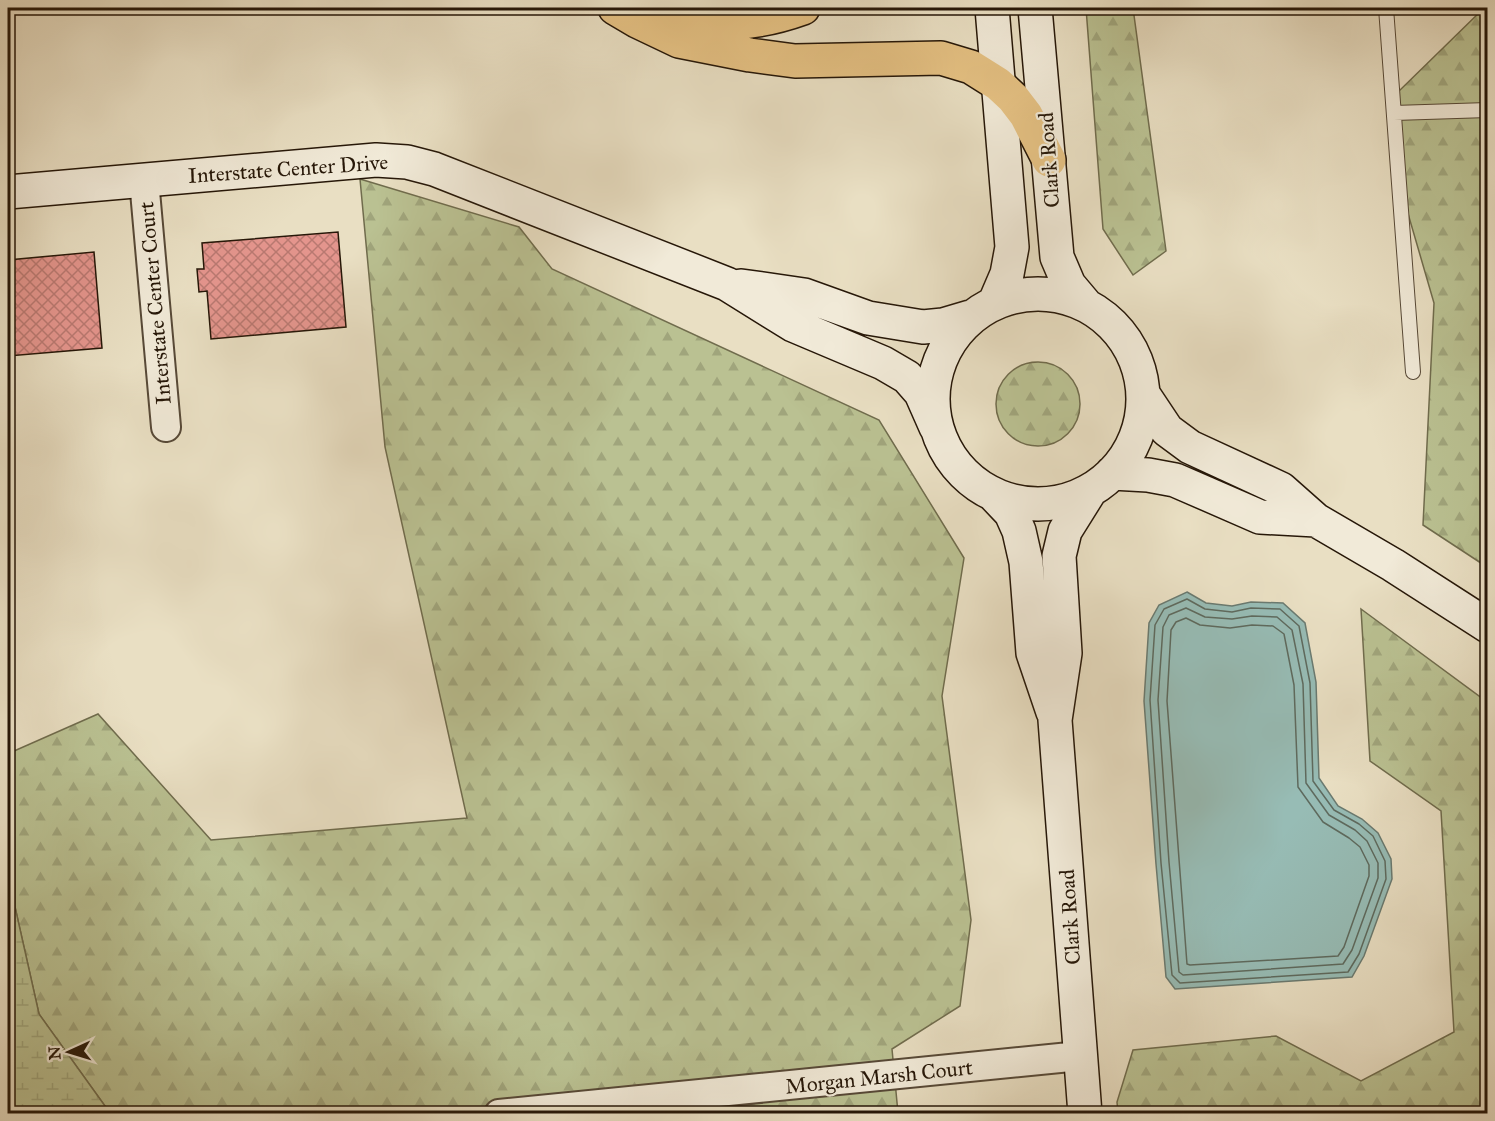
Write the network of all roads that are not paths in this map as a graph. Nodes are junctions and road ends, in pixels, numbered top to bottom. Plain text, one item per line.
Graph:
1 (615, 8) edge
2 (639, 8) edge
3 (803, 8) edge
4 (992, 8) edge
5 (1035, 8) edge
6 (1386, 8) edge
7 (998, 84) junction
8 (1488, 111) edge
9 (1394, 113) junction
10 (1049, 160) junction
11 (144, 180) junction
12 (8, 192) edge
13 (727, 284) junction
14 (1084, 304) junction
15 (983, 310) junction
16 (1413, 372) dead end
17 (1143, 394) junction
18 (166, 427) dead end
19 (936, 427) junction
20 (1101, 482) junction
21 (993, 494) junction
22 (1316, 520) junction
23 (1488, 626) edge
24 (1055, 720) junction
25 (1080, 1056) junction
26 (499, 1113) edge
27 (1085, 1113) edge

1 - 7 highway
2 - 3 highway
4 - 7 street, Clark Road
5 - 10 street, Clark Road
6 - 9 lane
7 - 10 highway
7 - 15 street, Clark Road
8 - 9 lane
9 - 16 lane
10 - 14 street, Clark Road
11 - 12 street, Interstate Center Drive
11 - 13 street, Interstate Center Drive
11 - 18 street, Interstate Center Court
13 - 15 street, Interstate Center Drive
13 - 19 street, Interstate Center Drive
14 - 15 street
14 - 17 street
15 - 19 street
17 - 20 street
17 - 22 street
19 - 21 street
20 - 21 street
20 - 22 street
20 - 24 street, Clark Road
21 - 24 street, Clark Road
22 - 23 street
24 - 25 street, Clark Road
25 - 26 street, Morgan Marsh Court
25 - 27 street, Clark Road

